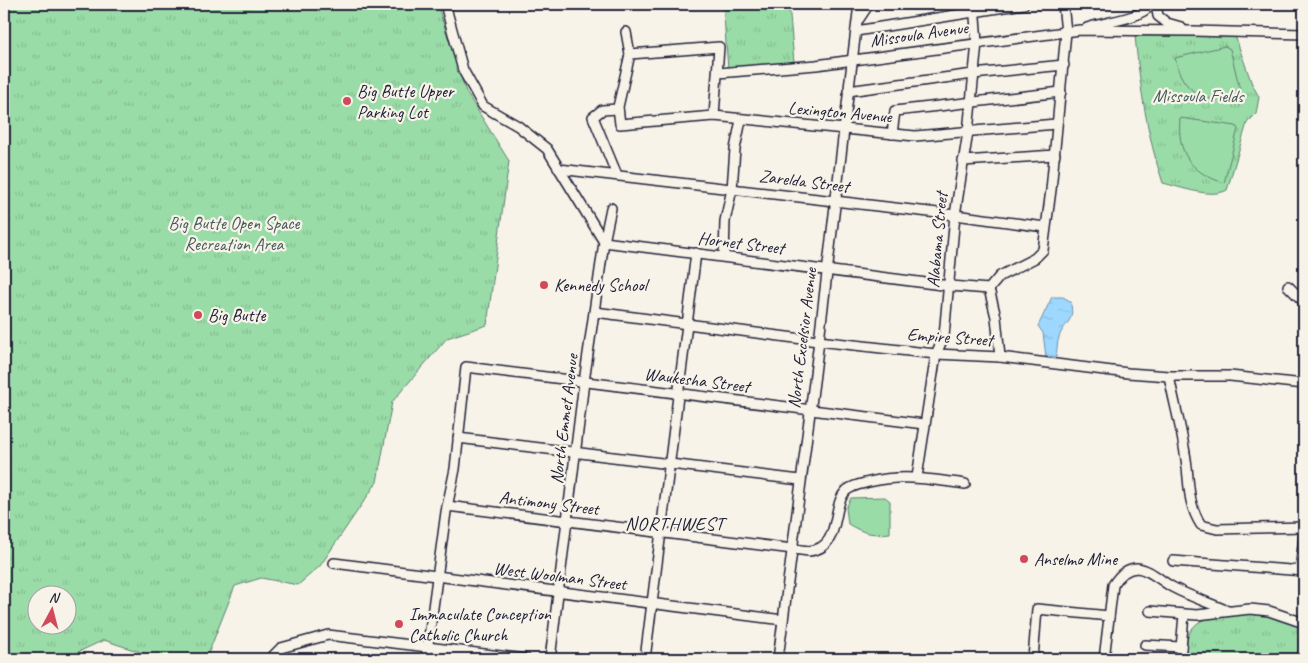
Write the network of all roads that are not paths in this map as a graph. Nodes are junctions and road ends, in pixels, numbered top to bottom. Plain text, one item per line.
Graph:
1 (445, 4) edge
2 (859, 4) edge
3 (869, 4) edge
4 (1024, 4) edge
5 (1063, 4) edge
6 (1155, 4) edge
7 (975, 8) edge
8 (858, 21) junction
9 (1080, 30) junction
10 (856, 31) junction
11 (1193, 31) junction
12 (626, 32) dead end
13 (1066, 32) junction
14 (1304, 34) edge
15 (977, 43) junction
16 (630, 54) junction
17 (852, 60) junction
18 (1064, 65) junction
19 (718, 73) junction
20 (973, 74) junction
21 (848, 91) junction
22 (1061, 92) junction
23 (971, 103) junction
24 (618, 109) junction
25 (714, 116) junction
26 (741, 120) junction
27 (1056, 124) junction
28 (844, 129) junction
29 (968, 132) junction
30 (892, 134) junction
31 (1055, 155) junction
32 (963, 161) junction
33 (560, 168) junction
34 (617, 174) junction
35 (732, 189) junction
36 (835, 201) junction
37 (611, 208) dead end
38 (956, 215) junction
39 (1045, 227) junction
40 (604, 242) junction
41 (696, 253) junction
42 (724, 257) junction
43 (827, 270) junction
44 (950, 286) junction
45 (1288, 286) dead end
46 (989, 289) junction
47 (1304, 302) edge
48 (595, 312) junction
49 (687, 323) junction
50 (818, 341) junction
51 (936, 354) junction
52 (1000, 357) junction
53 (1169, 376) junction
54 (584, 382) junction
55 (1304, 384) edge
56 (678, 394) junction
57 (810, 411) junction
58 (924, 424) junction
59 (458, 438) junction
60 (576, 452) junction
61 (669, 464) junction
62 (917, 477) junction
63 (800, 480) junction
64 (964, 484) dead end
65 (447, 506) junction
66 (568, 522) junction
67 (1304, 527) edge
68 (660, 534) junction
69 (1304, 538) edge
70 (791, 550) junction
71 (1173, 561) dead end
72 (334, 563) dead end
73 (1302, 570) edge
74 (436, 576) junction
75 (559, 592) junction
76 (652, 604) junction
77 (1150, 611) dead end
78 (1228, 611) junction
79 (1184, 615) junction
80 (1109, 616) junction
81 (783, 620) junction
82 (1304, 623) edge
83 (1145, 645) dead end
84 (428, 647) junction
85 (1181, 647) junction
86 (1304, 654) edge
87 (270, 659) edge
88 (426, 659) edge
89 (526, 659) edge
90 (550, 659) edge
91 (645, 659) edge
92 (778, 659) edge
93 (1033, 659) edge
94 (1104, 659) edge
95 (1180, 659) edge
96 (1299, 659) edge

1 - 33 street
2 - 8 street
3 - 8 street
4 - 7 street
5 - 13 street
6 - 9 street
6 - 11 street
7 - 10 street
7 - 15 street, Alabama Street
8 - 10 street, North Excelsior Avenue
9 - 11 street, Missoula Avenue
9 - 13 street, Missoula Avenue
10 - 17 street, North Excelsior Avenue
11 - 14 street, Missoula Avenue
12 - 16 street
13 - 15 street, Missoula Avenue
13 - 18 street
15 - 17 street, Missoula Avenue
15 - 20 street, Alabama Street
16 - 19 street
16 - 24 street
17 - 19 street, Missoula Avenue
17 - 21 street, North Excelsior Avenue
18 - 20 street
18 - 22 street
19 - 25 street
20 - 21 street
20 - 23 street, Alabama Street
21 - 28 street, North Excelsior Avenue
22 - 23 street
22 - 27 street
23 - 29 street, Alabama Street
23 - 30 street
24 - 25 street, Lexington Avenue
24 - 34 street
25 - 26 street, Lexington Avenue
26 - 28 street, Lexington Avenue
26 - 35 street
27 - 29 street, Lexington Avenue
27 - 31 street
28 - 30 street, Lexington Avenue
28 - 36 street, North Excelsior Avenue
29 - 30 street, Lexington Avenue
29 - 32 street, Alabama Street
31 - 32 street
31 - 39 street
32 - 38 street, Alabama Street
33 - 34 street, Zarelda Street
33 - 40 street
34 - 35 street, Zarelda Street
35 - 36 street, Zarelda Street
35 - 42 street
36 - 38 street, Zarelda Street
36 - 43 street, North Excelsior Avenue
37 - 40 street, North Emmet Avenue
38 - 39 street, Zarelda Street
38 - 44 street, Alabama Street
39 - 46 street
40 - 41 street, Hornet Street
40 - 48 street, North Emmet Avenue
41 - 42 street, Hornet Street
41 - 49 street
42 - 43 street, Hornet Street
43 - 44 street, Hornet Street
43 - 50 street, North Excelsior Avenue
44 - 46 street, Hornet Street
44 - 51 street, Alabama Street
45 - 47 street
46 - 52 street
48 - 49 street, Empire Street
48 - 54 street, North Emmet Avenue
49 - 50 street, Empire Street
49 - 56 street
50 - 51 street, Empire Street
50 - 57 street, North Excelsior Avenue
51 - 52 street, Empire Street
51 - 58 street, Alabama Street
52 - 53 street, Empire Street
53 - 55 street, Empire Street
53 - 67 street
54 - 56 street, Waukesha Street
54 - 59 street, Waukesha Street
54 - 60 street, North Emmet Avenue
56 - 57 street, Waukesha Street
56 - 61 street
57 - 58 street, Waukesha Street
57 - 63 street, North Excelsior Avenue
58 - 62 street, Alabama Street
59 - 60 street
59 - 65 street
60 - 61 street
60 - 66 street, North Emmet Avenue
61 - 63 street
61 - 68 street
62 - 64 street
62 - 70 street, Antimony Street
63 - 70 street, North Excelsior Avenue
65 - 66 street, Antimony Street
65 - 74 street
66 - 68 street, Antimony Street
66 - 75 street, North Emmet Avenue
68 - 70 street, Antimony Street
68 - 76 street
69 - 73 street
70 - 81 street, North Excelsior Avenue
71 - 73 street
72 - 74 street, West Woolman Street
74 - 75 street, West Woolman Street
74 - 84 street
75 - 76 street, West Woolman Street
75 - 90 street, North Emmet Avenue
76 - 81 street, West Woolman Street
76 - 91 street
77 - 79 street
78 - 79 street
78 - 80 street
78 - 82 street
79 - 85 street
80 - 93 street
80 - 94 street
81 - 92 street, North Excelsior Avenue
83 - 85 street
84 - 87 street
84 - 88 street
84 - 89 street
85 - 95 street
86 - 96 street

